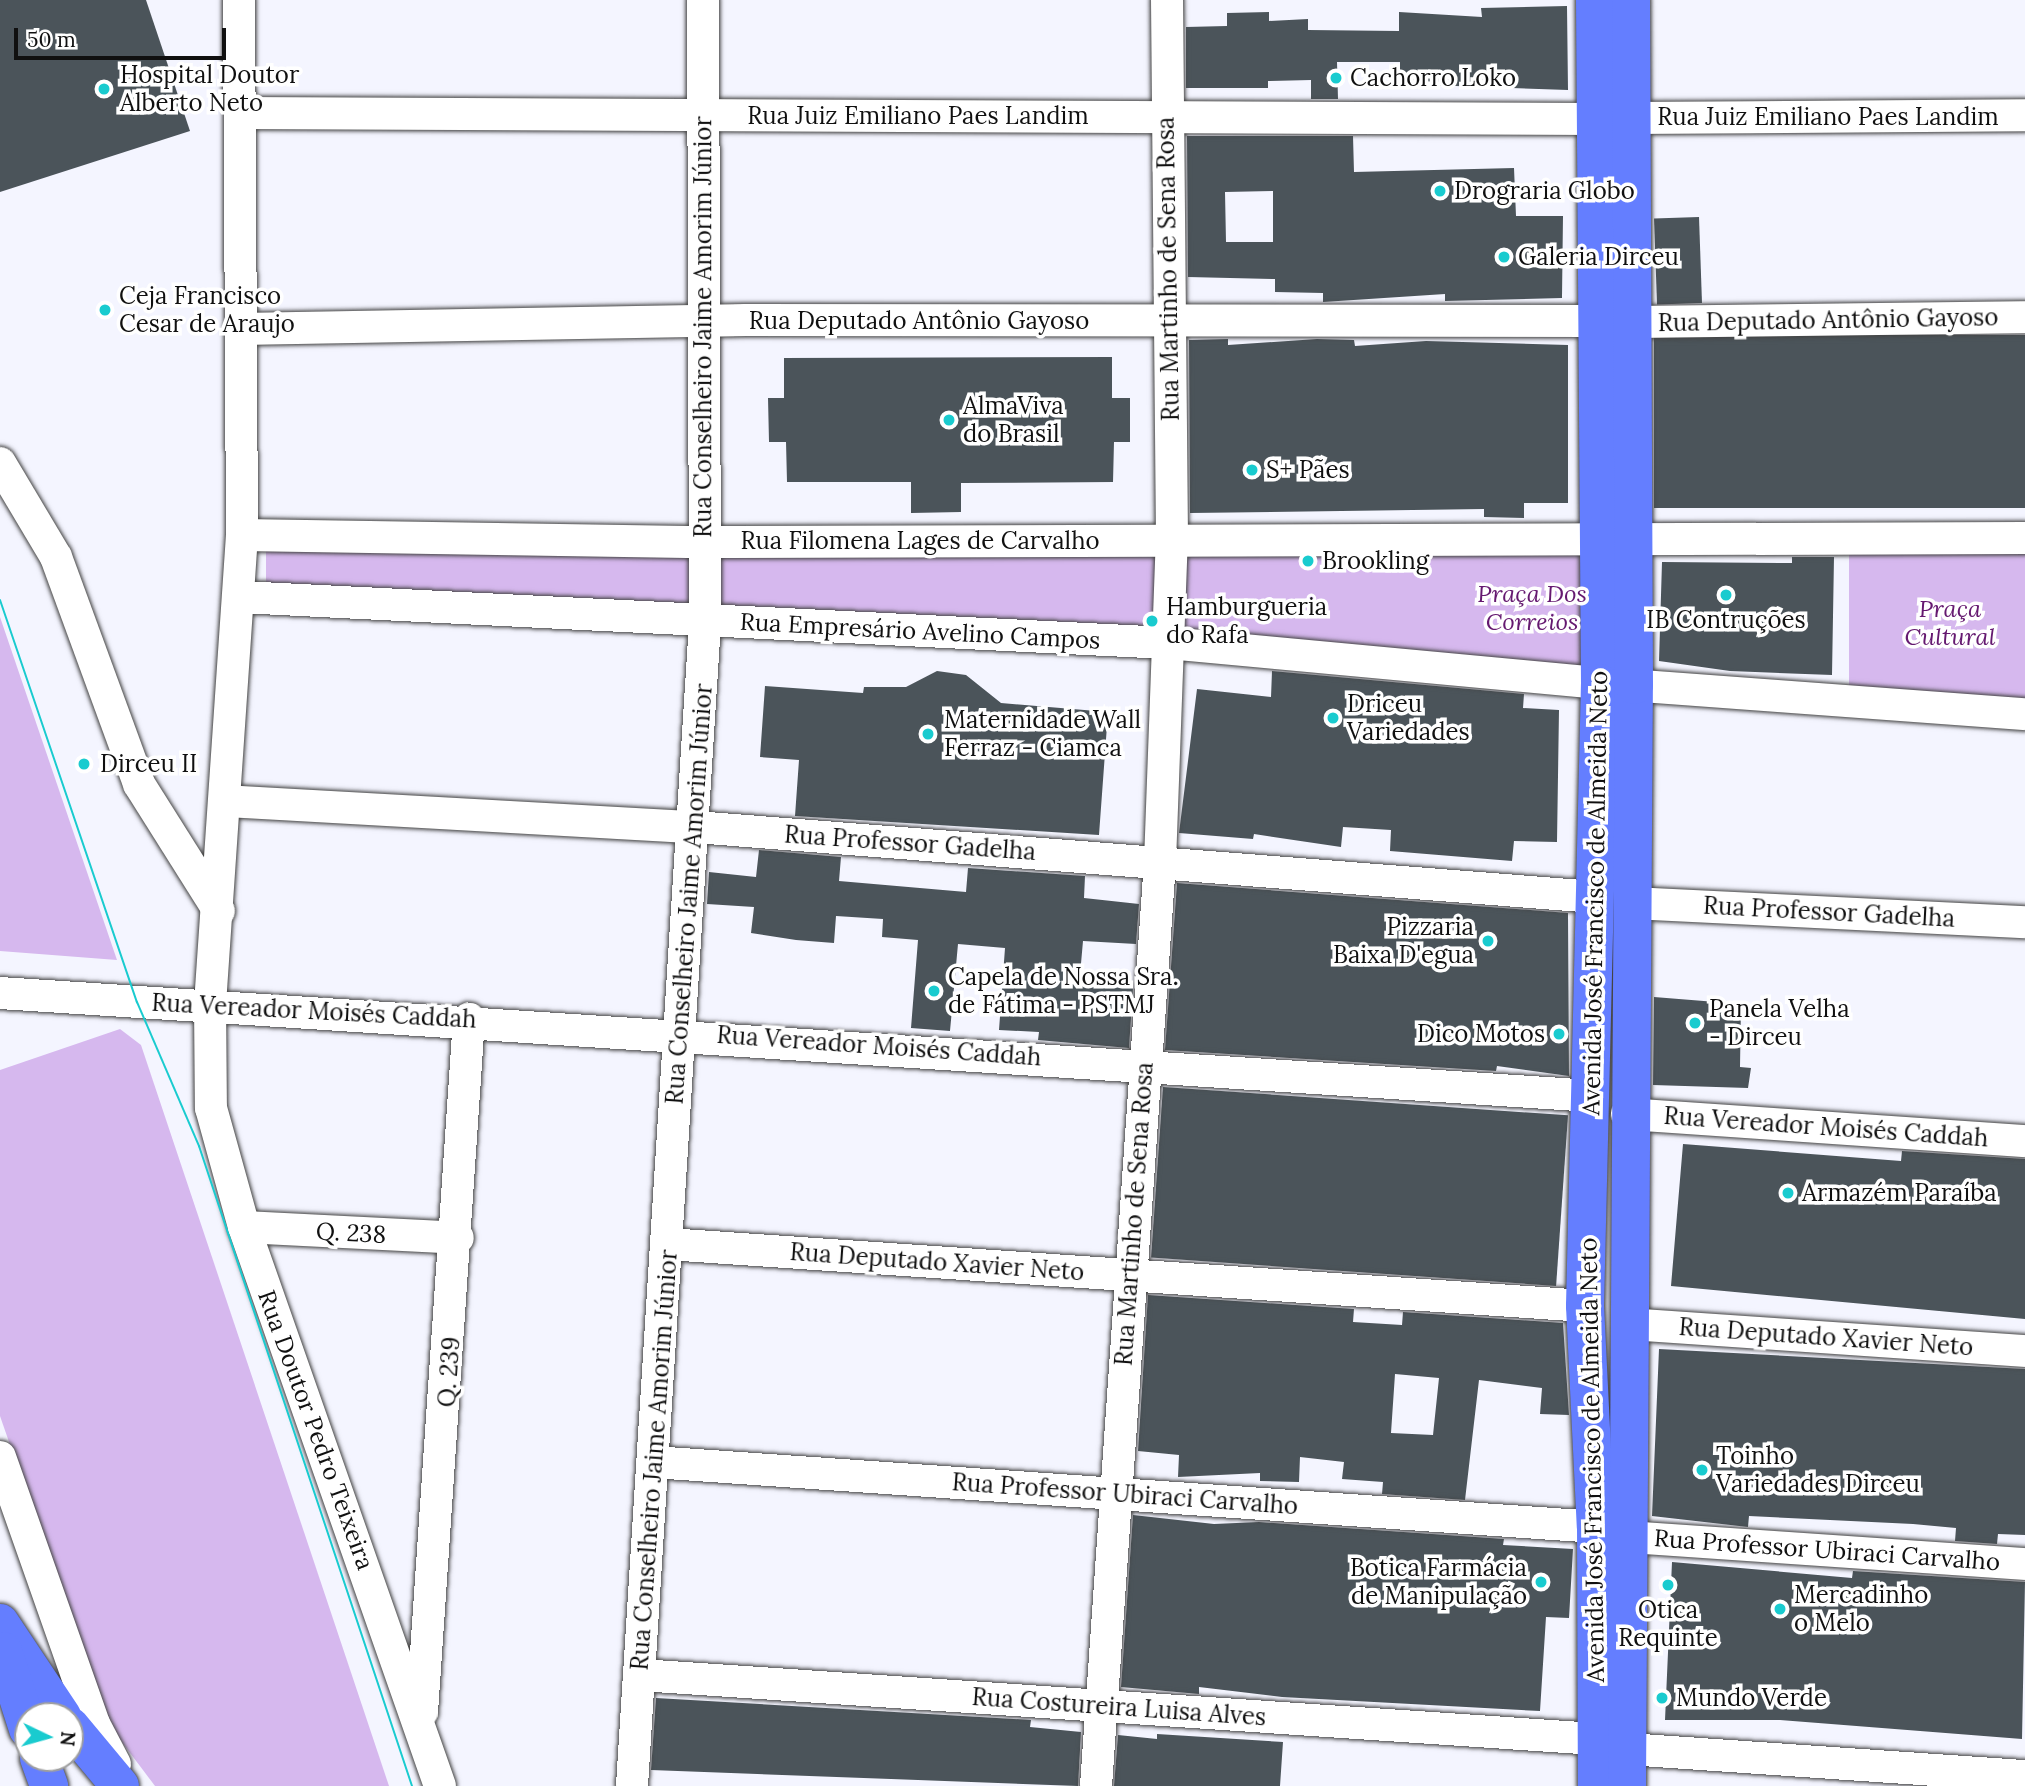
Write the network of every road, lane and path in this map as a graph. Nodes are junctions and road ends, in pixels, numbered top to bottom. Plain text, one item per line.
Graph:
1 (239, 0) edge
2 (703, 0) edge
3 (1167, 0) edge
4 (1595, 0) edge
5 (1631, 0) edge
6 (240, 113) junction
7 (703, 114) junction
8 (2025, 115) edge
9 (1166, 117) junction
10 (1613, 119) junction
11 (2025, 317) edge
12 (1614, 321) junction
13 (704, 322) junction
14 (1168, 323) junction
15 (240, 329) junction
16 (0, 463) edge
17 (242, 536) junction
18 (1615, 537) junction
19 (2025, 538) edge
20 (1172, 539) junction
21 (704, 542) junction
22 (240, 597) junction
23 (705, 621) junction
24 (1168, 643) junction
25 (1617, 684) junction
26 (2025, 714) edge
27 (225, 801) junction
28 (695, 827) junction
29 (1160, 862) junction
30 (1595, 897) junction
31 (1632, 903) junction
32 (219, 911) junction
33 (2025, 922) edge
34 (0, 993) edge
35 (210, 1003) junction
36 (469, 1020) junction
37 (679, 1033) junction
38 (1143, 1063) junction
39 (1591, 1096) junction
40 (1627, 1114) junction
41 (2025, 1141) edge
42 (244, 1227) junction
43 (458, 1238) junction
44 (667, 1244) junction
45 (1131, 1275) junction
46 (1585, 1306) junction
47 (1628, 1324) junction
48 (2025, 1350) edge
49 (0, 1457) edge
50 (653, 1462) junction
51 (1115, 1493) junction
52 (1612, 1532) junction
53 (2025, 1564) edge
54 (0, 1623) edge
55 (0, 1636) edge
56 (640, 1675) junction
57 (20, 1702) edge
58 (53, 1702) edge
59 (1102, 1706) junction
60 (421, 1724) junction
61 (84, 1743) edge
62 (1617, 1758) edge
63 (2025, 1776) edge
64 (120, 1786) edge
65 (126, 1786) edge
66 (440, 1786) edge
67 (632, 1786) edge
68 (1097, 1786) edge
69 (1597, 1786) edge

1 - 6 street, Rua Doutor Pedro Teixeira
2 - 7 street, Rua Conselheiro Jaime Amorim Júnior
3 - 9 street, Rua Martinho de Sena Rosa
4 - 10 main road, Avenida José Francisco de Almeida Neto
5 - 10 main road, Avenida José Francisco de Almeida Neto
6 - 7 street, Rua Juiz Emiliano Paes Landim
6 - 15 street, Rua Doutor Pedro Teixeira
7 - 9 street, Rua Juiz Emiliano Paes Landim
7 - 13 street, Rua Conselheiro Jaime Amorim Júnior
8 - 10 street, Rua Juiz Emiliano Paes Landim
9 - 10 street, Rua Juiz Emiliano Paes Landim
9 - 14 street, Rua Martinho de Sena Rosa
10 - 12 main road, Avenida José Francisco de Almeida Neto
11 - 12 street, Rua Deputado Antônio Gayoso
12 - 14 street, Rua Deputado Antônio Gayoso
12 - 18 main road, Avenida José Francisco de Almeida Neto
13 - 14 street, Rua Deputado Antônio Gayoso
13 - 15 street, Rua Deputado Antônio Gayoso
13 - 21 street, Rua Conselheiro Jaime Amorim Júnior
14 - 20 street, Rua Martinho de Sena Rosa
15 - 17 street, Rua Doutor Pedro Teixeira
16 - 32 street
17 - 21 street, Rua Filomena Lages de Carvalho
17 - 22 street, Rua Doutor Pedro Teixeira
18 - 19 street, Rua Filomena Lages de Carvalho
18 - 20 street, Rua Filomena Lages de Carvalho
18 - 25 main road, Avenida José Francisco de Almeida Neto
20 - 21 street, Rua Filomena Lages de Carvalho
20 - 24 street, Rua Martinho de Sena Rosa
21 - 23 street, Rua Conselheiro Jaime Amorim Júnior
22 - 23 street, Rua Empresário Avelino Campos
22 - 27 street, Rua Doutor Pedro Teixeira
23 - 24 street, Rua Empresário Avelino Campos
23 - 28 street, Rua Conselheiro Jaime Amorim Júnior
24 - 25 street, Rua Empresário Avelino Campos
24 - 29 street, Rua Martinho de Sena Rosa
25 - 26 street, Rua Empresário Avelino Campos
25 - 30 main road, Avenida José Francisco de Almeida Neto
25 - 31 main road, Avenida José Francisco de Almeida Neto
27 - 28 street, Rua Professor Gadelha
27 - 32 street, Rua Doutor Pedro Teixeira
28 - 29 street, Rua Professor Gadelha
28 - 37 street, Rua Conselheiro Jaime Amorim Júnior
29 - 30 street, Rua Professor Gadelha
29 - 38 street, Rua Martinho de Sena Rosa
30 - 39 main road, Avenida José Francisco de Almeida Neto
31 - 33 street, Rua Professor Gadelha
31 - 40 main road, Avenida José Francisco de Almeida Neto
32 - 35 street, Rua Doutor Pedro Teixeira
34 - 35 street, Rua Vereador Moisés Caddah
35 - 36 street, Rua Vereador Moisés Caddah
35 - 42 street, Rua Doutor Pedro Teixeira
36 - 37 street, Rua Vereador Moisés Caddah
36 - 43 street, Q. 239
37 - 38 street, Rua Vereador Moisés Caddah
37 - 44 street, Rua Conselheiro Jaime Amorim Júnior
38 - 39 street, Rua Vereador Moisés Caddah
38 - 45 street, Rua Martinho de Sena Rosa
39 - 46 main road, Avenida José Francisco de Almeida Neto
40 - 41 street, Rua Vereador Moisés Caddah
40 - 47 main road, Avenida José Francisco de Almeida Neto
42 - 43 street, Q. 238
42 - 60 street, Rua Doutor Pedro Teixeira
43 - 60 street, Q. 239
44 - 45 street, Rua Deputado Xavier Neto
44 - 50 street, Rua Conselheiro Jaime Amorim Júnior
45 - 46 street, Rua Deputado Xavier Neto
45 - 51 street, Rua Martinho de Sena Rosa
46 - 52 main road, Avenida José Francisco de Almeida Neto
47 - 48 street, Rua Deputado Xavier Neto
47 - 52 main road, Avenida José Francisco de Almeida Neto
49 - 65 street
50 - 51 street, Rua Professor Ubiraci Carvalho
50 - 56 street, Rua Conselheiro Jaime Amorim Júnior
51 - 52 street, Rua Professor Ubiraci Carvalho
51 - 59 street, Rua Martinho de Sena Rosa
52 - 53 street, Rua Professor Ubiraci Carvalho
52 - 62 main road, Avenida José Francisco de Almeida Neto
54 - 58 main road
55 - 57 main road
56 - 59 street, Rua Costureira Luisa Alves
56 - 67 street, Rua Conselheiro Jaime Amorim Júnior
59 - 62 street, Rua Costureira Luisa Alves
59 - 68 street, Rua Martinho de Sena Rosa
60 - 66 street, Rua Doutor Pedro Teixeira
61 - 64 main road
62 - 63 street, Rua Costureira Luisa Alves
62 - 69 main road, Avenida José Francisco de Almeida Neto

